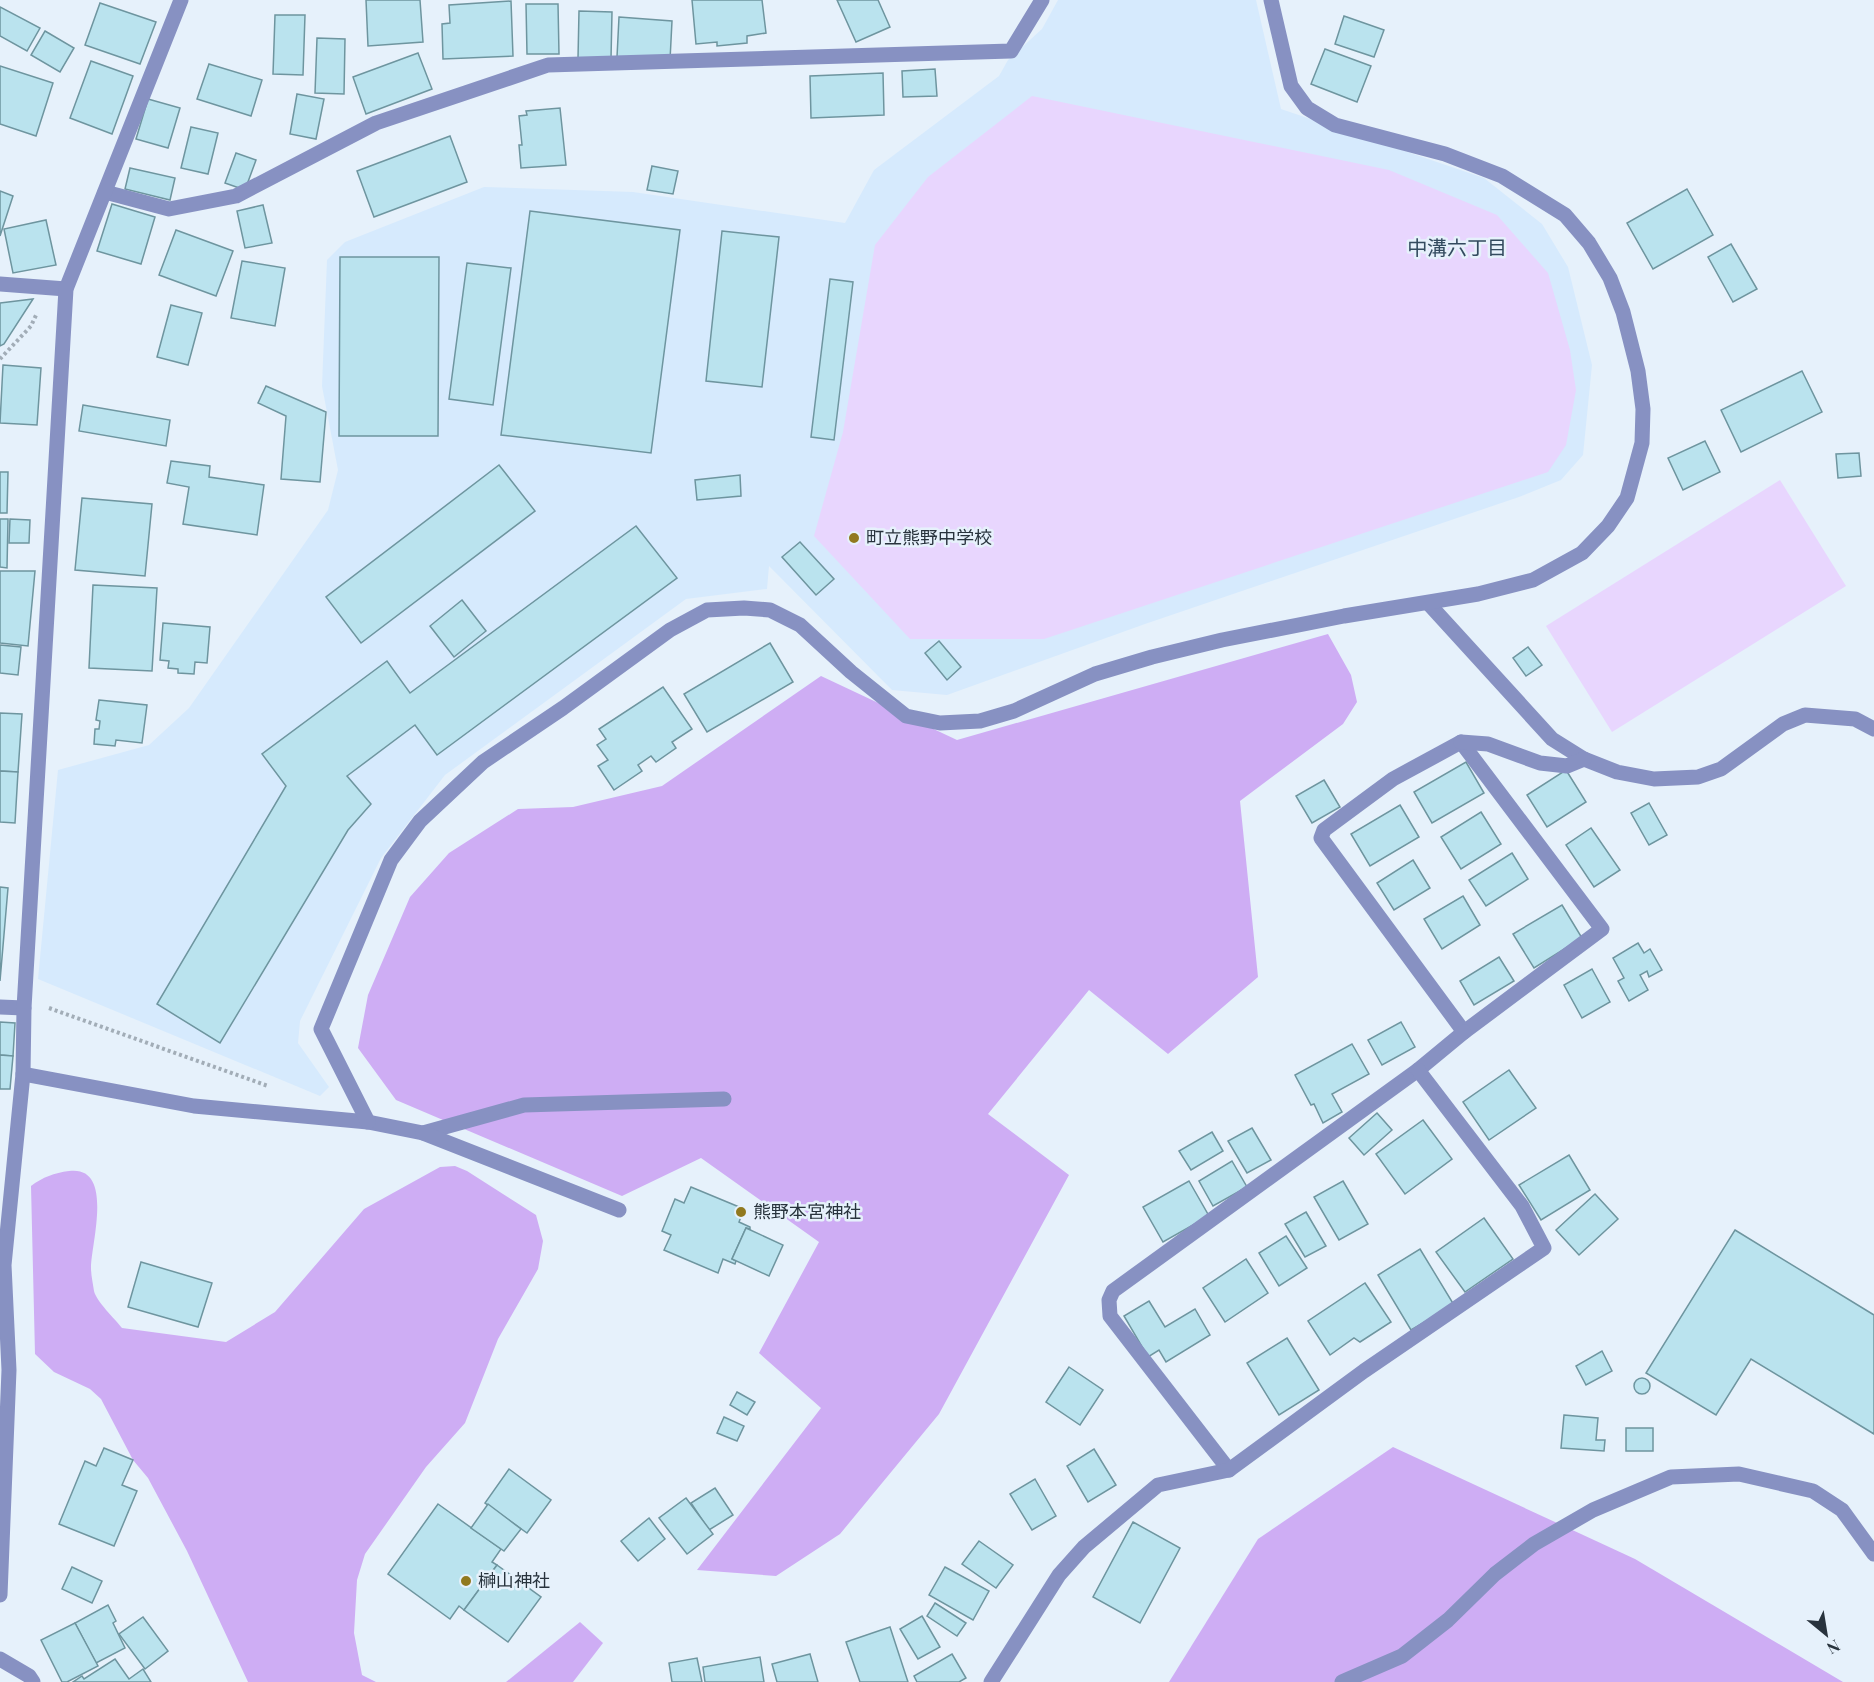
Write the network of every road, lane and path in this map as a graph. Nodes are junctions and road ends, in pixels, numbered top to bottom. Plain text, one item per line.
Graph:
1 (181, 0) edge
2 (1042, 0) edge
3 (1271, 0) edge
4 (105, 192) junction
5 (0, 284) edge
6 (49, 288) junction
7 (66, 290) junction
8 (0, 359) edge
9 (1428, 603) junction
10 (1874, 729) edge
11 (1461, 742) junction
12 (1584, 759) junction
13 (0, 1007) edge
14 (24, 1008) junction
15 (1464, 1032) junction
16 (1418, 1070) junction
17 (23, 1074) junction
18 (269, 1086) dead end
19 (724, 1099) dead end
20 (368, 1122) junction
21 (423, 1133) junction
22 (619, 1210) dead end
23 (2, 1265) edge
24 (4, 1370) edge
25 (1229, 1470) junction
26 (1874, 1554) edge
27 (0, 1595) edge
28 (0, 1659) edge
29 (33, 1682) edge
30 (991, 1682) edge
31 (1342, 1682) edge

1 - 4 street
2 - 4 street
3 - 9 street
4 - 7 street
5 - 6 street
6 - 7 street
6 - 8 path
7 - 14 street
9 - 12 street
9 - 20 street
10 - 12 street
11 - 12 street
11 - 15 street
11 - 15 street
13 - 14 street
14 - 17 street
14 - 18 path
15 - 16 street
16 - 25 street
16 - 25 street
17 - 20 street
17 - 23 street
19 - 21 street
20 - 21 street
21 - 22 street
23 - 24 street
24 - 27 street
25 - 30 street
26 - 31 street
28 - 29 street

